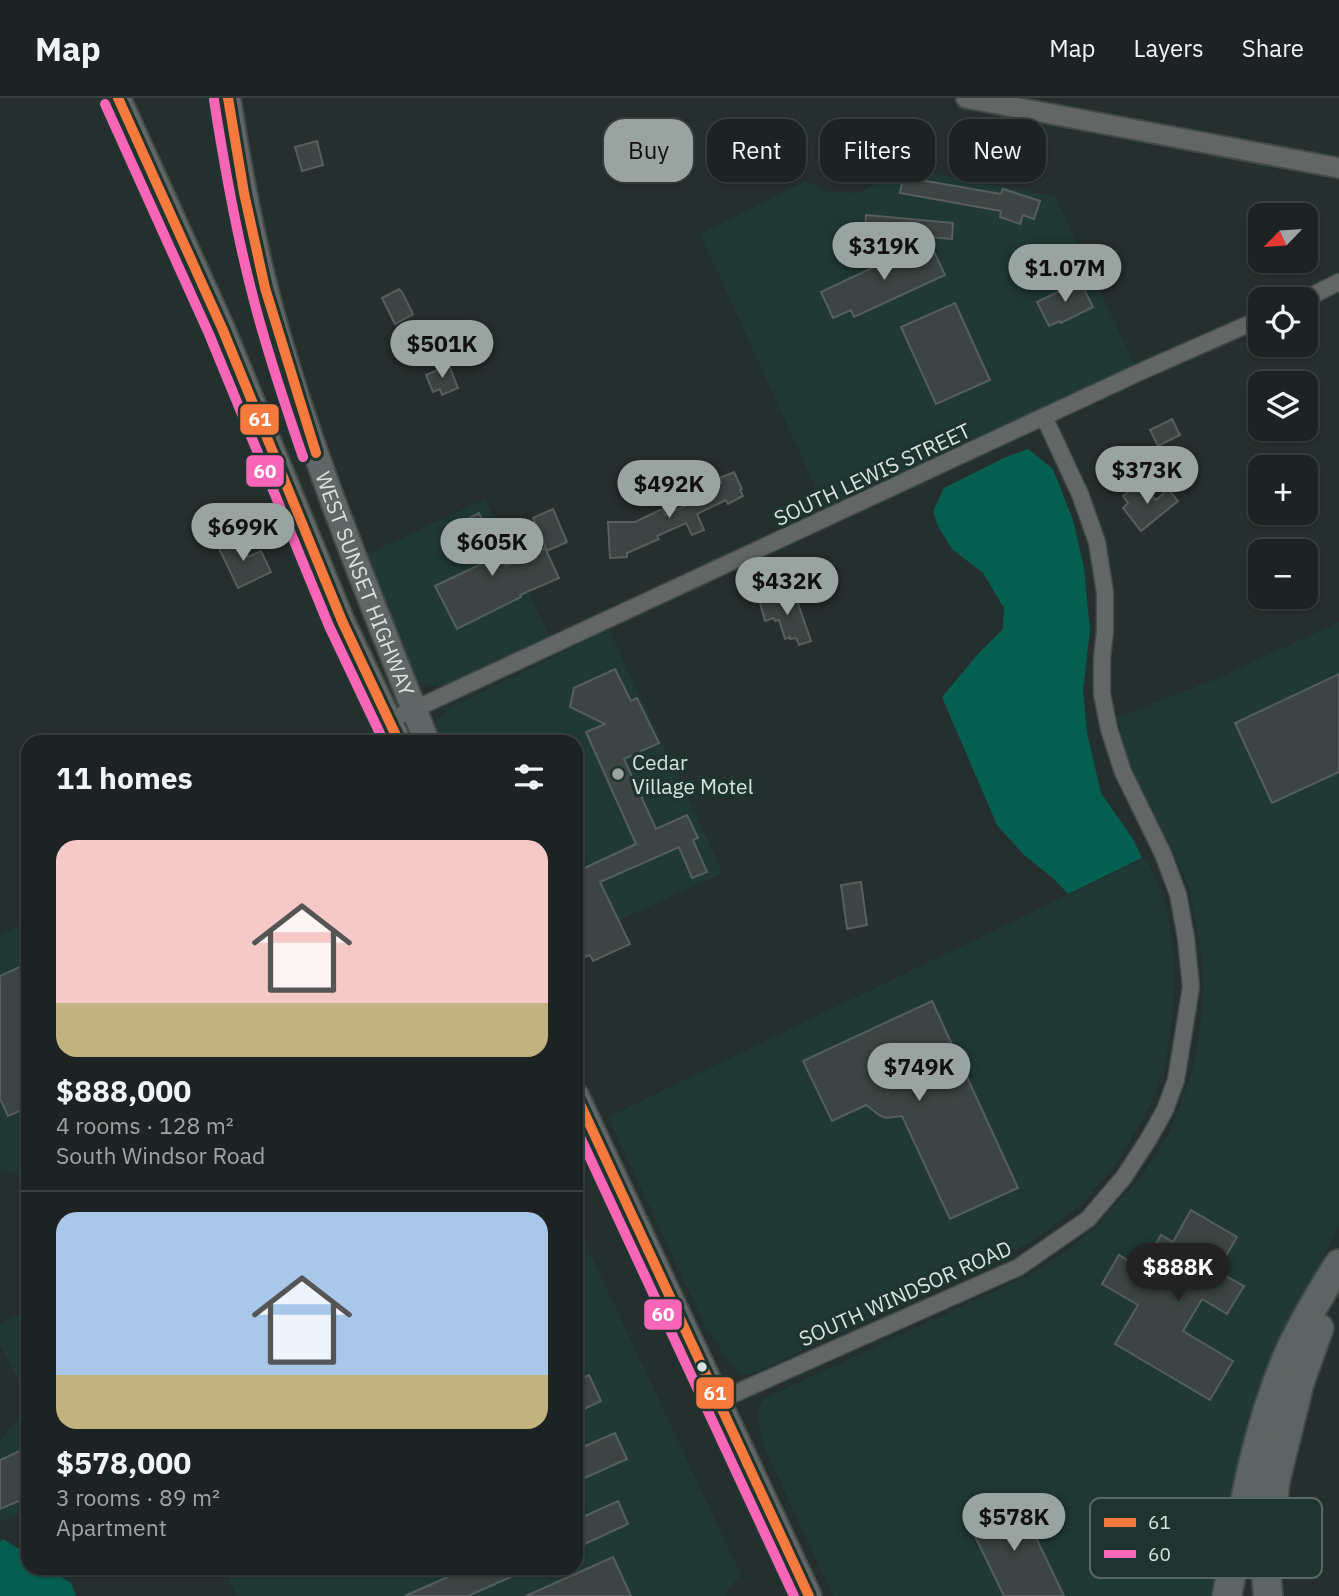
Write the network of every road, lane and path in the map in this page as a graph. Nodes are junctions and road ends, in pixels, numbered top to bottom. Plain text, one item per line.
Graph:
1 (118, 98) edge
2 (228, 98) edge
3 (966, 98) edge
4 (1339, 168) edge
5 (1339, 282) edge
6 (1318, 292) edge
7 (1248, 324) edge
8 (1044, 417) junction
9 (414, 709) junction
10 (394, 732) edge
11 (424, 735) edge
12 (583, 1110) edge
13 (1339, 1264) edge
14 (1339, 1277) edge
15 (718, 1401) junction
16 (1246, 1498) edge
17 (1273, 1498) edge
18 (1231, 1578) edge
19 (1266, 1578) edge
20 (809, 1596) edge
21 (1227, 1596) edge
22 (1268, 1596) edge

1 - 10 main road, WEST SUNSET HIGHWAY
2 - 9 main road, WEST SUNSET HIGHWAY
3 - 4 street
5 - 6 street
7 - 8 street, SOUTH LEWIS STREET
8 - 9 street, SOUTH LEWIS STREET
8 - 15 street, SOUTH WINDSOR ROAD
9 - 10 street, SOUTH LEWIS STREET
9 - 11 main road, WEST SUNSET HIGHWAY
12 - 15 main road
13 - 16 highway
14 - 17 highway
15 - 20 main road
18 - 21 highway
19 - 22 highway

